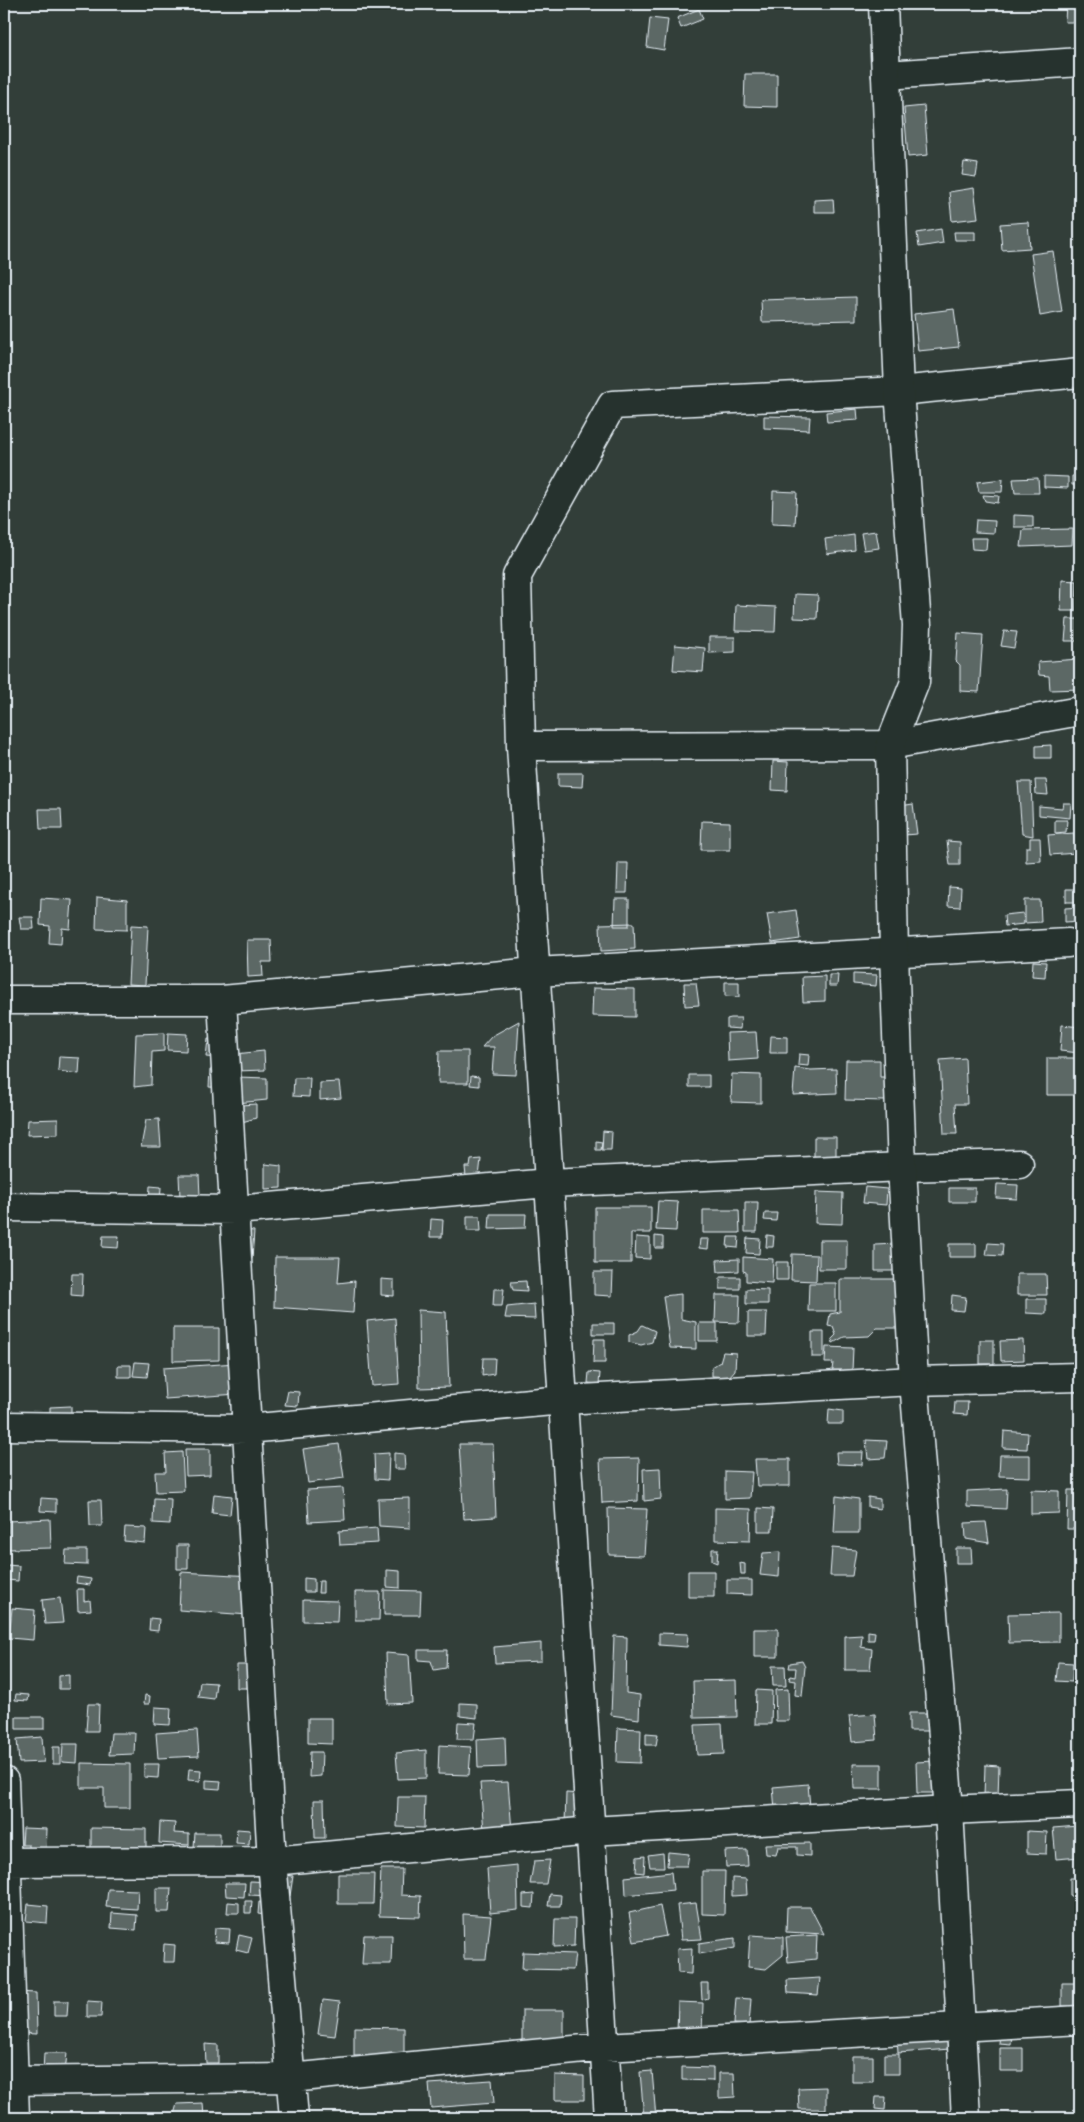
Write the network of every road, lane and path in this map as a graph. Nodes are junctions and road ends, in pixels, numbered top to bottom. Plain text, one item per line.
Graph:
1 (883, 4) edge
2 (1080, 62) edge
3 (886, 75) junction
4 (1080, 373) edge
5 (900, 391) junction
6 (1080, 711) edge
7 (890, 745) junction
8 (521, 746) junction
9 (1068, 943) dead end
10 (894, 953) junction
11 (535, 972) junction
12 (4, 1000) edge
13 (222, 1000) junction
14 (1019, 1164) dead end
15 (902, 1167) junction
16 (549, 1183) junction
17 (4, 1207) edge
18 (235, 1210) junction
19 (1080, 1377) edge
20 (914, 1381) junction
21 (563, 1400) junction
22 (4, 1426) edge
23 (247, 1429) junction
24 (4, 1781) edge
25 (1080, 1804) edge
26 (949, 1810) junction
27 (591, 1831) junction
28 (272, 1861) junction
29 (5, 1862) edge
30 (1080, 2020) edge
31 (960, 2025) junction
32 (605, 2047) junction
33 (291, 2078) junction
34 (9, 2080) edge
35 (15, 2118) edge
36 (294, 2118) edge
37 (609, 2118) edge
38 (966, 2118) edge

1 - 3 street
2 - 3 street
3 - 5 street
4 - 5 street
5 - 7 street
5 - 8 street
6 - 7 street
7 - 8 street
7 - 10 street
8 - 11 street
9 - 10 street
10 - 11 street
10 - 15 street
11 - 13 street
11 - 16 street
12 - 13 street
13 - 18 street
14 - 15 street
15 - 16 street
15 - 20 street
16 - 18 street
16 - 21 street
17 - 18 street
18 - 23 street
19 - 20 street
20 - 21 street
20 - 26 street
21 - 23 street
21 - 27 street
22 - 23 street
23 - 28 street
24 - 29 street
25 - 26 street
26 - 27 street
26 - 31 street
27 - 28 street
27 - 32 street
28 - 29 street
28 - 33 street
29 - 34 street
30 - 31 street
31 - 32 street
31 - 38 street
32 - 33 street
32 - 37 street
33 - 34 street
33 - 36 street
34 - 35 street

